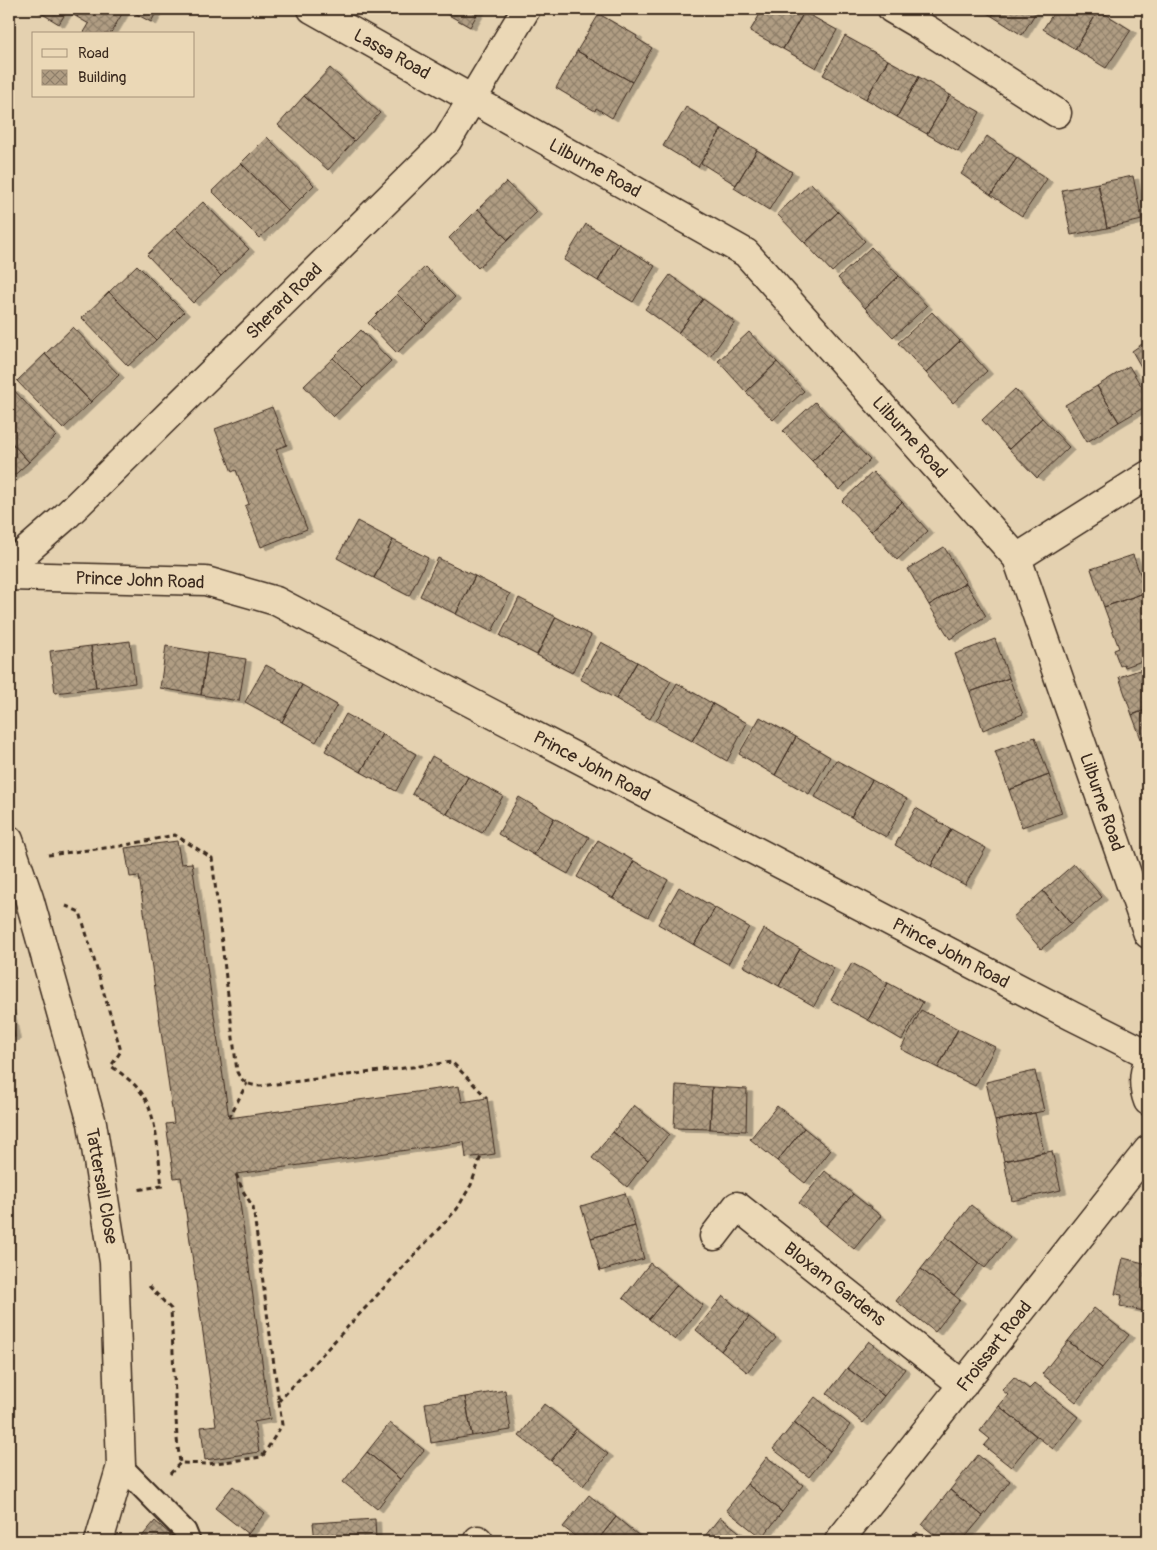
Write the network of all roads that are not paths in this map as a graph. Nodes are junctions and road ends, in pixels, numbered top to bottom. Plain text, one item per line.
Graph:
1 (312, 9) edge
2 (526, 9) edge
3 (892, 9) edge
4 (472, 99) junction
5 (1056, 113) dead end
6 (1148, 475) edge
7 (1017, 558) junction
8 (9, 566) edge
9 (9, 576) edge
10 (12, 850) edge
11 (1148, 934) edge
12 (1148, 1054) edge
13 (1148, 1062) edge
14 (1148, 1101) edge
15 (1148, 1150) edge
16 (714, 1236) dead end
17 (963, 1385) junction
18 (121, 1466) junction
19 (99, 1541) edge
20 (189, 1541) edge
21 (840, 1541) edge

1 - 4 street, Lassa Road
2 - 4 street, Sherard Road
3 - 5 street
4 - 7 street, Lilburne Road
4 - 8 street, Sherard Road
6 - 7 street
7 - 11 street, Lilburne Road
9 - 12 street, Prince John Road
10 - 18 street, Tattersall Close
13 - 14 street
15 - 17 street, Froissart Road
16 - 17 street, Bloxam Gardens
17 - 21 street, Froissart Road
18 - 19 street, Tattersall Close
18 - 20 lane

